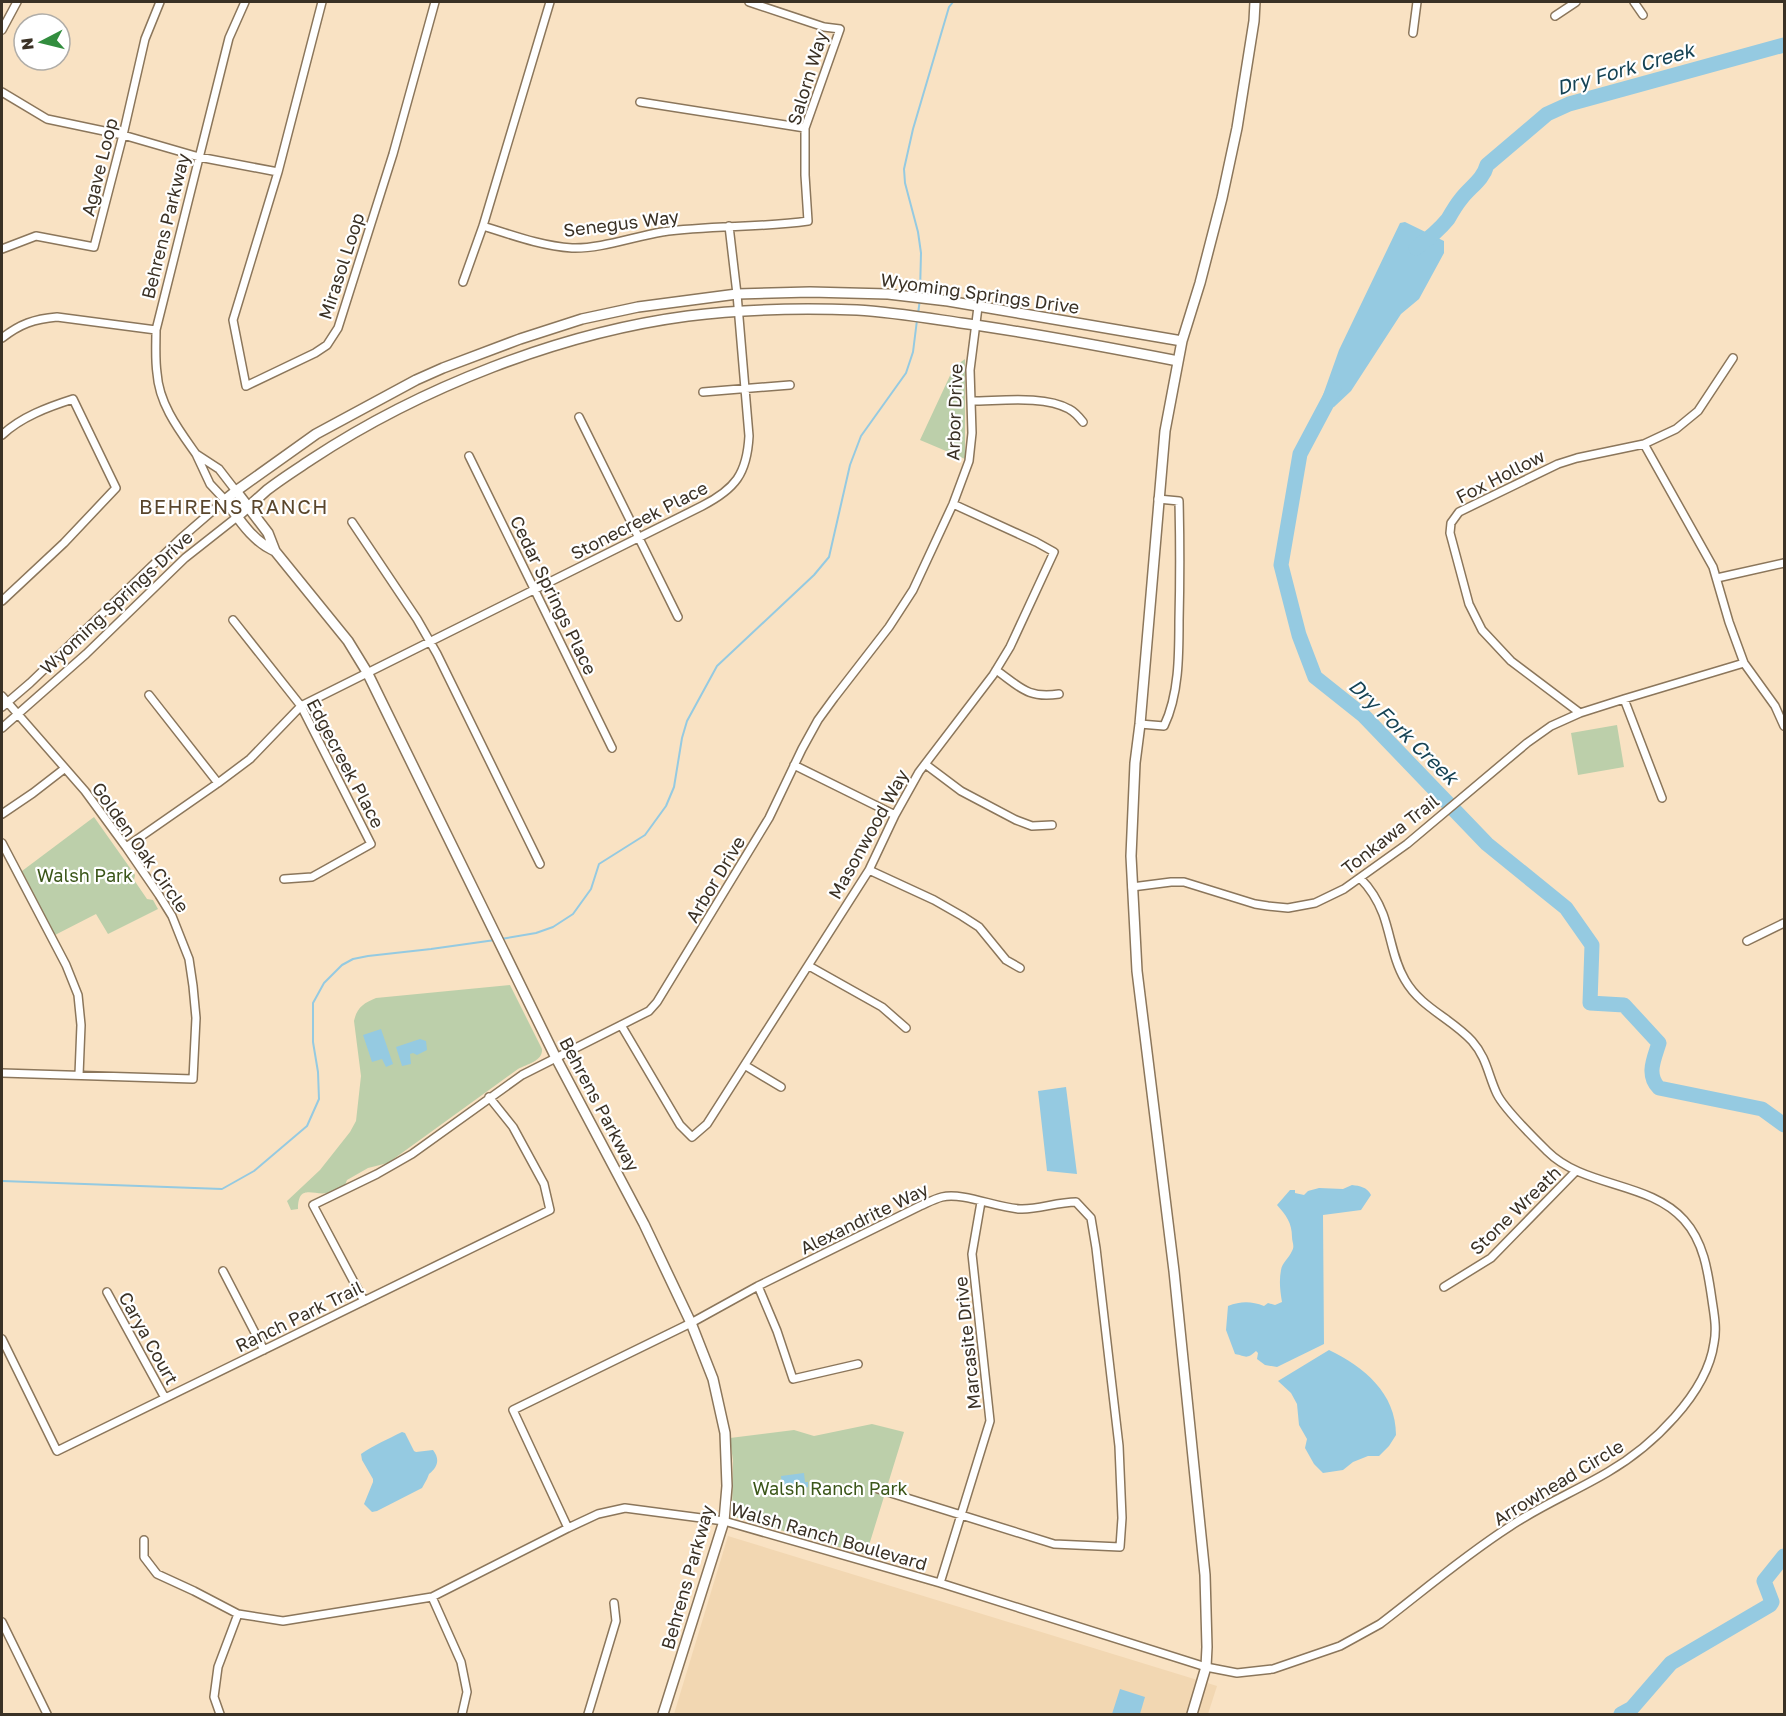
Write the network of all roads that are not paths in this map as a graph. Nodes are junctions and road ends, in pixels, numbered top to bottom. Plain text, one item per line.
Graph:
1 (17, 2) edge
2 (160, 2) edge
3 (244, 2) edge
4 (322, 2) edge
5 (435, 2) edge
6 (550, 2) edge
7 (749, 2) edge
8 (1255, 2) edge
9 (1418, 2) edge
10 (1576, 2) edge
11 (1634, 2) edge
12 (1643, 15) dead end
13 (1555, 16) dead end
14 (2, 30) edge
15 (1413, 33) dead end
16 (2, 92) edge
17 (640, 102) dead end
18 (805, 128) junction
19 (123, 135) junction
20 (199, 157) junction
21 (278, 172) junction
22 (483, 226) junction
23 (729, 226) junction
24 (2, 249) edge
25 (463, 282) dead end
26 (737, 294) junction
27 (978, 307) junction
28 (739, 311) junction
29 (976, 325) junction
30 (156, 330) junction
31 (2, 338) edge
32 (1182, 341) junction
33 (1733, 358) dead end
34 (1178, 361) junction
35 (790, 385) dead end
36 (745, 389) junction
37 (703, 392) dead end
38 (971, 401) junction
39 (579, 417) dead end
40 (1083, 422) dead end
41 (2, 435) edge
42 (1644, 444) junction
43 (196, 454) junction
44 (469, 456) dead end
45 (236, 491) junction
46 (1158, 499) junction
47 (225, 500) junction
48 (953, 504) junction
49 (249, 507) junction
50 (237, 517) junction
51 (352, 522) dead end
52 (639, 538) junction
53 (275, 551) junction
54 (1785, 562) edge
55 (1717, 578) junction
56 (534, 589) junction
57 (2, 601) edge
58 (678, 617) dead end
59 (234, 620) dead end
60 (429, 640) junction
61 (1744, 663) junction
62 (996, 670) junction
63 (367, 672) junction
64 (1059, 694) dead end
65 (149, 695) dead end
66 (1624, 699) junction
67 (3, 702) edge
68 (301, 706) junction
69 (1580, 713) junction
70 (18, 715) junction
71 (1140, 724) junction
72 (1785, 726) edge
73 (2, 728) edge
74 (612, 748) dead end
75 (925, 764) junction
76 (794, 765) junction
77 (64, 769) junction
78 (218, 783) junction
79 (1662, 798) dead end
80 (2, 814) edge
81 (895, 816) junction
82 (1052, 825) dead end
83 (2, 843) edge
84 (126, 847) junction
85 (540, 864) dead end
86 (869, 870) junction
87 (1360, 878) junction
88 (284, 879) dead end
89 (1132, 887) junction
90 (1785, 922) edge
91 (1747, 941) dead end
92 (809, 966) junction
93 (1020, 968) dead end
94 (621, 1025) junction
95 (906, 1028) dead end
96 (556, 1058) junction
97 (746, 1066) junction
98 (2, 1073) edge
99 (79, 1075) junction
100 (781, 1087) dead end
101 (489, 1097) junction
102 (1576, 1172) junction
103 (981, 1202) junction
104 (223, 1271) dead end
105 (758, 1286) junction
106 (1444, 1287) dead end
107 (107, 1292) dead end
108 (364, 1301) junction
109 (691, 1323) junction
110 (2, 1339) edge
111 (264, 1350) junction
112 (858, 1364) dead end
113 (165, 1398) junction
114 (878, 1489) dead end
115 (961, 1515) junction
116 (724, 1521) junction
117 (568, 1528) junction
118 (144, 1540) dead end
119 (940, 1583) junction
120 (432, 1597) junction
121 (614, 1603) dead end
122 (238, 1614) junction
123 (2, 1622) edge
124 (1206, 1667) junction
125 (47, 1714) edge
126 (220, 1714) edge
127 (462, 1714) edge
128 (588, 1714) edge
129 (663, 1714) edge
130 (1192, 1714) edge

1 - 14 street
2 - 19 street, Agave Loop
3 - 20 street, Behrens Parkway
4 - 21 street, Mirasol Loop
5 - 21 street, Mirasol Loop
6 - 22 street
7 - 18 street, Salorn Way
8 - 32 street
9 - 15 street
10 - 13 street
11 - 12 street
16 - 19 street
17 - 18 street
18 - 23 street, Salorn Way
19 - 20 street
19 - 24 street, Agave Loop
20 - 21 street
20 - 30 street, Behrens Parkway
22 - 23 street, Senegus Way
22 - 25 street
23 - 26 street
26 - 27 street, Wyoming Springs Drive
26 - 28 street
26 - 45 street, Wyoming Springs Drive
27 - 29 street, Arbor Drive
27 - 32 street, Wyoming Springs Drive
28 - 29 street, Wyoming Springs Drive
28 - 36 street, Stonecreek Place
28 - 49 street, Wyoming Springs Drive
29 - 34 street, Wyoming Springs Drive
29 - 38 street, Arbor Drive
30 - 31 street
30 - 43 street, Behrens Parkway
32 - 34 street
33 - 42 street, Fox Hollow
34 - 46 street
35 - 36 street
36 - 37 street
36 - 52 street, Stonecreek Place
38 - 40 street
38 - 48 street, Arbor Drive
39 - 52 street
41 - 57 street
42 - 55 street
42 - 69 street, Fox Hollow
43 - 45 street, Behrens Parkway
43 - 47 street, Behrens Parkway
44 - 56 street, Cedar Springs Place
45 - 47 street, Wyoming Springs Drive
45 - 49 street, Behrens Parkway
46 - 71 street
46 - 71 street
47 - 50 street, Behrens Parkway
47 - 67 street, Wyoming Springs Drive
48 - 62 street, Masonwood Way
48 - 76 street, Arbor Drive
49 - 50 street, Wyoming Springs Drive
49 - 53 street, Behrens Parkway
50 - 53 street, Behrens Parkway
50 - 70 street, Wyoming Springs Drive
51 - 60 street
52 - 56 street, Stonecreek Place
52 - 58 street
53 - 63 street, Behrens Parkway
54 - 55 street
55 - 61 street
56 - 60 street, Stonecreek Place
56 - 74 street, Cedar Springs Place
59 - 68 street, Edgecreek Place
60 - 63 street, Stonecreek Place
60 - 85 street
61 - 66 street, Tonkawa Trail
61 - 72 street
62 - 64 street
62 - 75 street, Masonwood Way
63 - 68 street, Stonecreek Place
63 - 96 street, Behrens Parkway
65 - 78 street
66 - 69 street, Tonkawa Trail
66 - 79 street
67 - 70 street, Golden Oak Circle
68 - 78 street, Stonecreek Place
68 - 88 street, Edgecreek Place
69 - 87 street, Tonkawa Trail
70 - 73 street, Wyoming Springs Drive
70 - 77 street, Golden Oak Circle
71 - 89 street
75 - 81 street, Masonwood Way
75 - 82 street
76 - 81 street
76 - 94 street, Arbor Drive
77 - 80 street
77 - 84 street, Golden Oak Circle
78 - 84 street, Stonecreek Place
81 - 86 street, Masonwood Way
83 - 99 street
84 - 99 street, Golden Oak Circle
86 - 92 street, Masonwood Way
86 - 93 street
87 - 89 street, Tonkawa Trail
87 - 102 street, Arrowhead Circle
89 - 124 street
90 - 91 street
92 - 95 street
92 - 97 street, Masonwood Way
94 - 96 street, Arbor Drive
94 - 97 street, Masonwood Way
96 - 101 street, Arbor Drive
96 - 109 street, Behrens Parkway
97 - 100 street
98 - 99 street, Golden Oak Circle
101 - 108 street, Arbor Drive
101 - 108 street, Ranch Park Trail
102 - 106 street, Stone Wreath
102 - 124 street, Arrowhead Circle
103 - 105 street, Alexandrite Way
103 - 115 street, Marcasite Drive
103 - 115 street, Alexandrite Way
104 - 111 street
105 - 109 street, Alexandrite Way
105 - 112 street
107 - 113 street, Carya Court
108 - 111 street, Ranch Park Trail
109 - 116 street, Behrens Parkway
109 - 117 street, Alexandrite Way
110 - 113 street, Ranch Park Trail
111 - 113 street, Ranch Park Trail
114 - 115 street, Alexandrite Way
115 - 119 street, Marcasite Drive
116 - 117 street, Walsh Ranch Boulevard
116 - 119 street, Walsh Ranch Boulevard
116 - 129 street, Behrens Parkway
117 - 120 street, Walsh Ranch Boulevard
118 - 122 street, Walsh Ranch Boulevard
119 - 124 street, Walsh Ranch Boulevard
120 - 122 street, Walsh Ranch Boulevard
120 - 127 street
121 - 128 street
122 - 126 street
123 - 125 street
124 - 130 street

